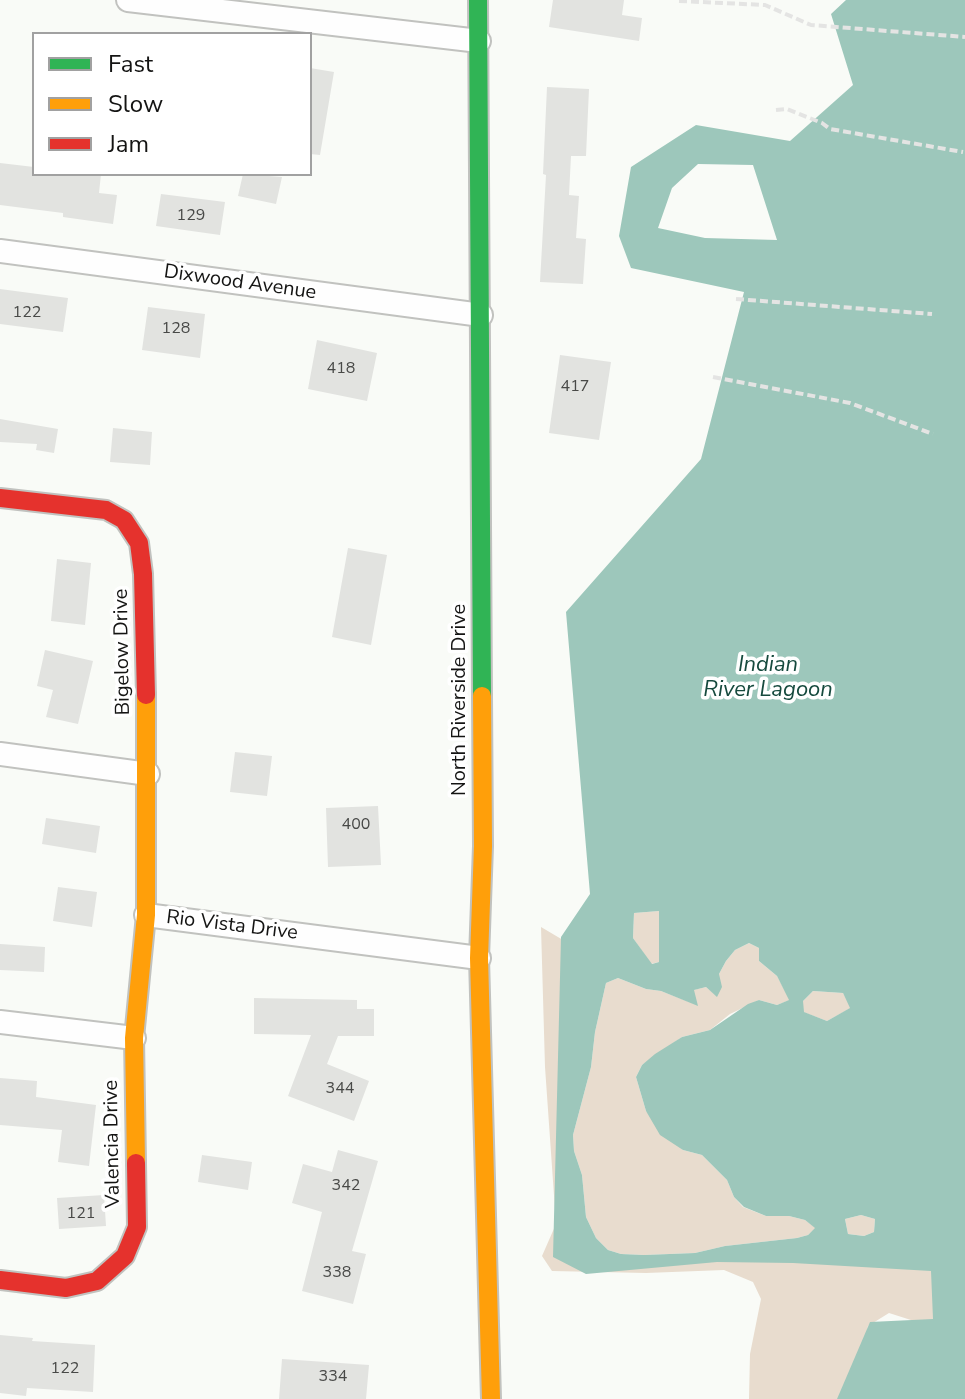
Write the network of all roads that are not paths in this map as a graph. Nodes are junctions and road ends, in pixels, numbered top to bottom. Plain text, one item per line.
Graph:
1 (128, 0) edge
2 (478, 0) edge
3 (479, 41) junction
4 (0, 251) edge
5 (481, 315) junction
6 (0, 498) edge
7 (0, 754) edge
8 (148, 774) junction
9 (146, 915) junction
10 (479, 958) junction
11 (0, 1022) edge
12 (134, 1038) junction
13 (0, 1280) edge
14 (491, 1399) edge

1 - 3 street
2 - 3 street, North Riverside Drive
3 - 5 street, North Riverside Drive
4 - 5 street, Dixwood Avenue
5 - 10 street, North Riverside Drive
6 - 8 street, Bigelow Drive
7 - 8 street
8 - 9 street, Bigelow Drive
9 - 10 street, Rio Vista Drive
9 - 12 street, Rio Vista Drive
10 - 14 street, North Riverside Drive
11 - 12 street
12 - 13 street, Valencia Drive

